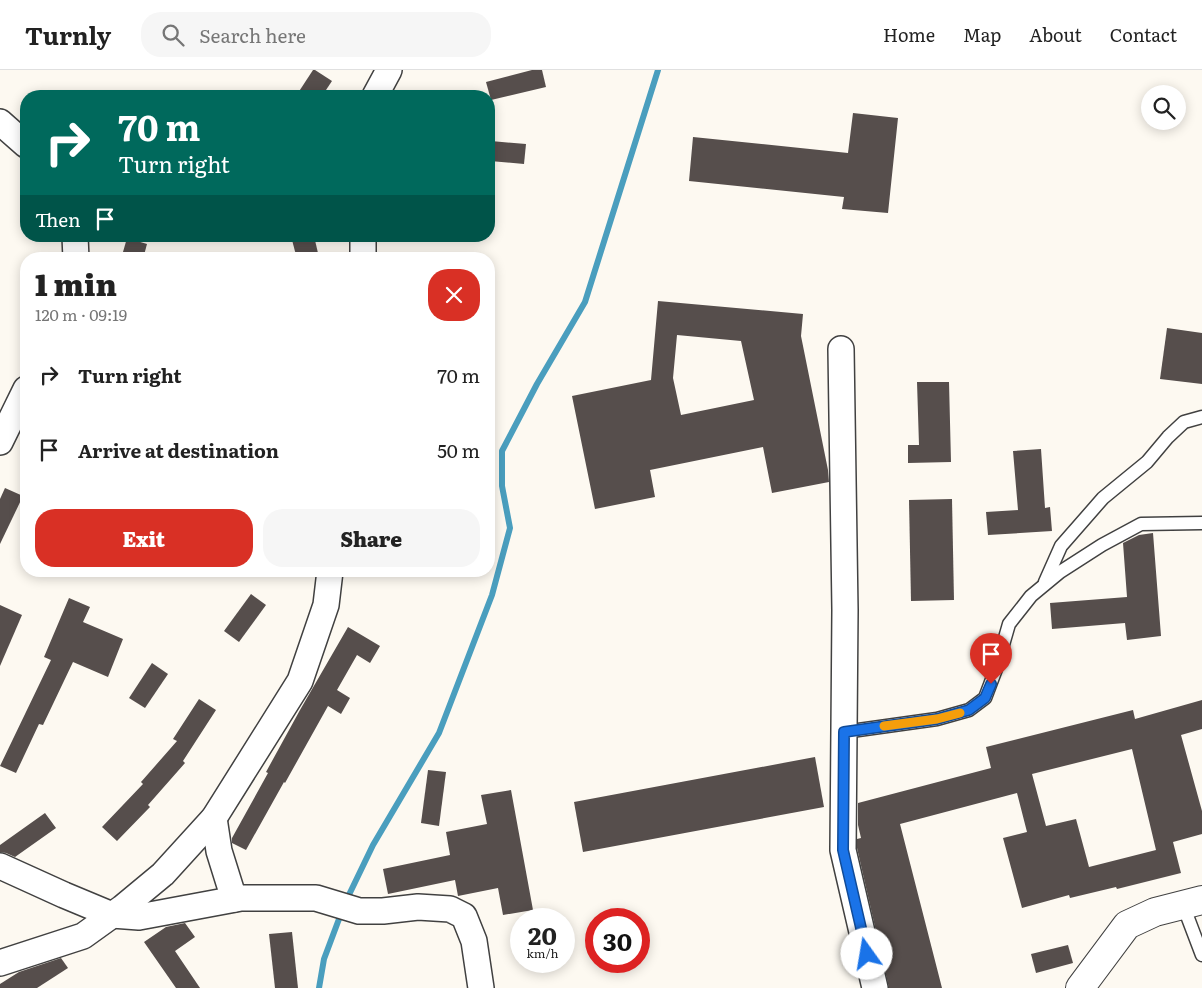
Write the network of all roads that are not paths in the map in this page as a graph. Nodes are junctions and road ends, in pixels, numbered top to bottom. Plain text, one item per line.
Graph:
1 (389, 70) edge
2 (378, 90) edge
3 (0, 122) edge
4 (20, 140) edge
5 (841, 349) dead end
6 (20, 401) edge
7 (1202, 417) edge
8 (0, 442) edge
9 (1202, 524) edge
10 (329, 577) edge
11 (1042, 586) junction
12 (844, 732) junction
13 (214, 818) junction
14 (0, 866) edge
15 (234, 899) junction
16 (1193, 903) edge
17 (112, 915) junction
18 (1202, 955) edge
19 (0, 962) edge
20 (481, 988) edge
21 (875, 988) edge
22 (1080, 988) edge

1 - 2 street
3 - 4 street
5 - 12 street
6 - 8 street
7 - 11 lane
9 - 11 lane
10 - 13 street
11 - 12 lane
12 - 21 street
13 - 15 street
13 - 17 street
14 - 17 street
15 - 17 street
15 - 20 street
16 - 18 lane
16 - 22 street
17 - 19 street

